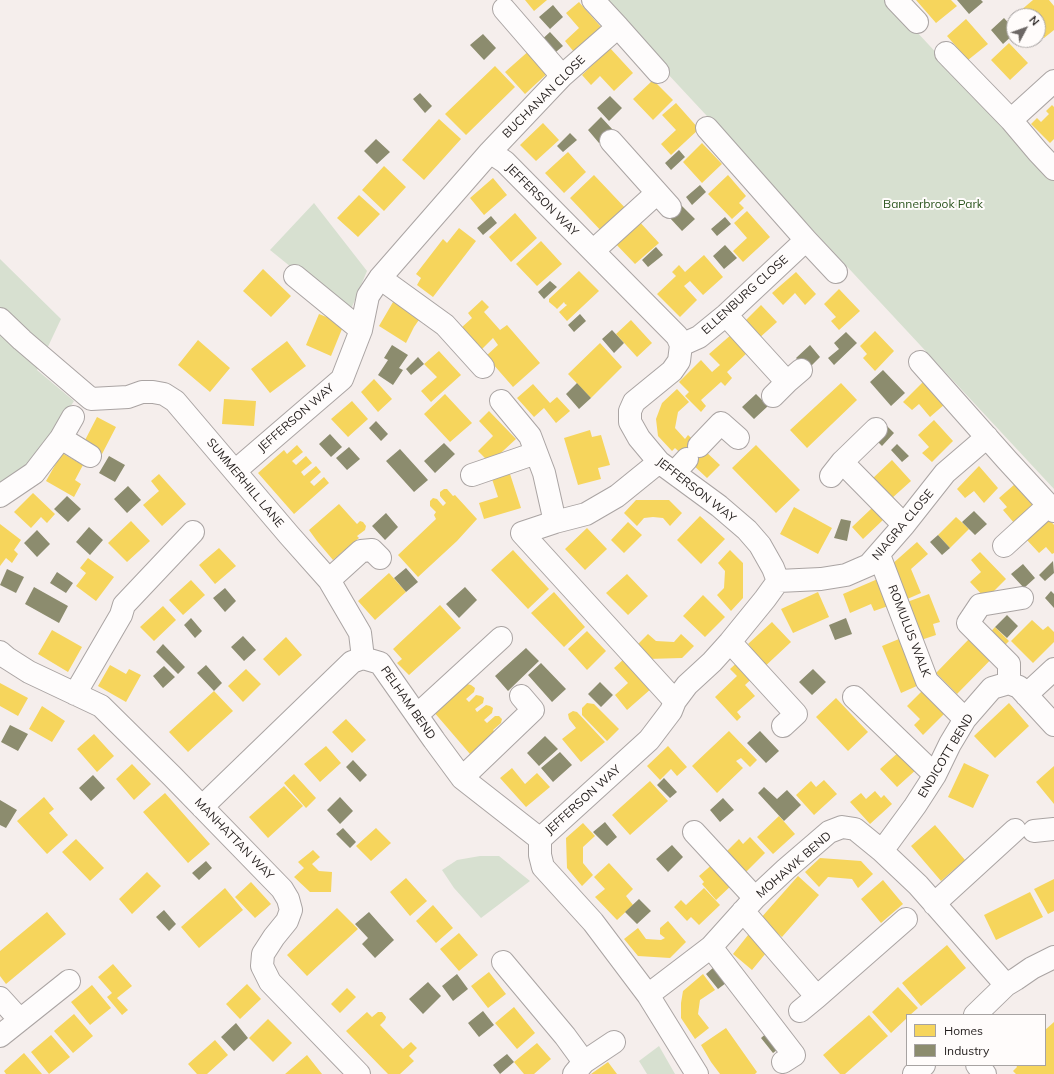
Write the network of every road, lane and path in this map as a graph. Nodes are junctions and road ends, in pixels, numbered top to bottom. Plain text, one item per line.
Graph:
1 (593, 0) edge
2 (896, 0) edge
3 (504, 9) dead end
4 (917, 22) dead end
5 (618, 28) junction
6 (946, 53) dead end
7 (658, 72) dead end
8 (562, 76) junction
9 (1054, 81) edge
10 (1011, 120) junction
11 (707, 128) dead end
12 (611, 142) dead end
13 (490, 152) junction
14 (1054, 169) edge
15 (806, 240) junction
16 (593, 251) junction
17 (836, 272) dead end
18 (295, 276) dead end
19 (380, 278) junction
20 (726, 315) junction
21 (0, 319) edge
22 (361, 330) junction
23 (681, 345) junction
24 (920, 362) dead end
25 (483, 367) dead end
26 (787, 383) dead end
27 (501, 401) dead end
28 (73, 417) dead end
29 (876, 429) dead end
30 (987, 437) junction
31 (61, 438) junction
32 (738, 438) dead end
33 (536, 453) junction
34 (90, 456) dead end
35 (680, 460) junction
36 (235, 471) junction
37 (472, 475) dead end
38 (0, 496) edge
39 (1051, 508) edge
40 (555, 522) junction
41 (904, 525) junction
42 (193, 532) dead end
43 (1004, 546) dead end
44 (879, 555) junction
45 (380, 558) dead end
46 (329, 580) junction
47 (778, 581) junction
48 (1022, 598) dead end
49 (501, 638) dead end
50 (730, 642) junction
51 (0, 652) edge
52 (363, 658) junction
53 (1054, 669) edge
54 (1017, 689) junction
55 (75, 694) junction
56 (521, 696) dead end
57 (854, 697) dead end
58 (675, 701) junction
59 (417, 714) junction
60 (965, 719) junction
61 (1054, 725) edge
62 (783, 726) dead end
63 (935, 775) junction
64 (462, 778) junction
65 (202, 807) junction
66 (1034, 830) edge
67 (694, 832) dead end
68 (540, 839) junction
69 (882, 850) junction
70 (934, 904) junction
71 (749, 905) junction
72 (906, 919) dead end
73 (711, 947) junction
74 (1054, 957) edge
75 (504, 962) dead end
76 (69, 981) dead end
77 (1006, 985) junction
78 (648, 995) junction
79 (817, 997) junction
80 (0, 998) edge
81 (800, 1011) dead end
82 (976, 1014) edge
83 (20, 1020) junction
84 (0, 1036) edge
85 (614, 1042) dead end
86 (783, 1062) dead end
87 (923, 1066) edge
88 (978, 1066) edge
89 (579, 1068) edge
90 (359, 1074) edge
91 (697, 1074) edge
92 (914, 1074) edge
93 (985, 1074) edge

1 - 5 street
2 - 4 street
3 - 8 street
5 - 7 street
5 - 8 street, BUCHANAN CLOSE
6 - 10 street
8 - 13 street, BUCHANAN CLOSE
9 - 10 street
10 - 14 street
11 - 15 street
12 - 16 street
13 - 16 street, JEFFERSON WAY
13 - 19 street, JEFFERSON WAY
15 - 17 street
15 - 20 street, ELLENBURG CLOSE
16 - 23 street, JEFFERSON WAY
18 - 22 street
19 - 22 street, JEFFERSON WAY
19 - 25 street
20 - 23 street, ELLENBURG CLOSE
20 - 26 street
21 - 36 street, SUMMERHILL LANE
22 - 36 street, JEFFERSON WAY
23 - 35 street, JEFFERSON WAY
24 - 30 street
27 - 33 street
28 - 31 street
29 - 41 street
30 - 39 street
30 - 41 street, NIAGRA CLOSE
31 - 34 street
31 - 38 street
32 - 35 street
33 - 37 street
33 - 40 street
35 - 40 street
35 - 47 street, JEFFERSON WAY
36 - 46 street, SUMMERHILL LANE
39 - 43 street
40 - 58 street
41 - 44 street, NIAGRA CLOSE
42 - 55 street
44 - 47 street, NIAGRA CLOSE
44 - 60 street, ROMULUS WALK
45 - 46 street
46 - 52 street, SUMMERHILL LANE
47 - 50 street, JEFFERSON WAY
48 - 54 street
49 - 59 street
50 - 58 street, JEFFERSON WAY
50 - 62 street
51 - 55 street, MANHATTAN WAY
52 - 59 street, PELHAM BEND
52 - 65 street
53 - 54 street
54 - 60 street, ENDICOTT BEND
54 - 61 street
55 - 65 street, MANHATTAN WAY
56 - 64 street
57 - 63 street
58 - 68 street, JEFFERSON WAY
59 - 64 street, PELHAM BEND
60 - 63 street, ENDICOTT BEND
63 - 69 street, ENDICOTT BEND
64 - 68 street, PELHAM BEND
65 - 90 street, MANHATTAN WAY
66 - 70 street
67 - 71 street
68 - 78 street, JEFFERSON WAY
69 - 70 street, MOHAWK BEND
69 - 71 street, MOHAWK BEND
70 - 77 street, MOHAWK BEND
71 - 73 street, MOHAWK BEND
71 - 79 street
72 - 79 street
73 - 78 street, MOHAWK BEND
73 - 86 street
74 - 77 street
75 - 89 street
76 - 83 street
77 - 82 street
78 - 91 street, JEFFERSON WAY
79 - 81 street
80 - 83 street
83 - 84 street
85 - 89 street
87 - 92 street
88 - 93 street

